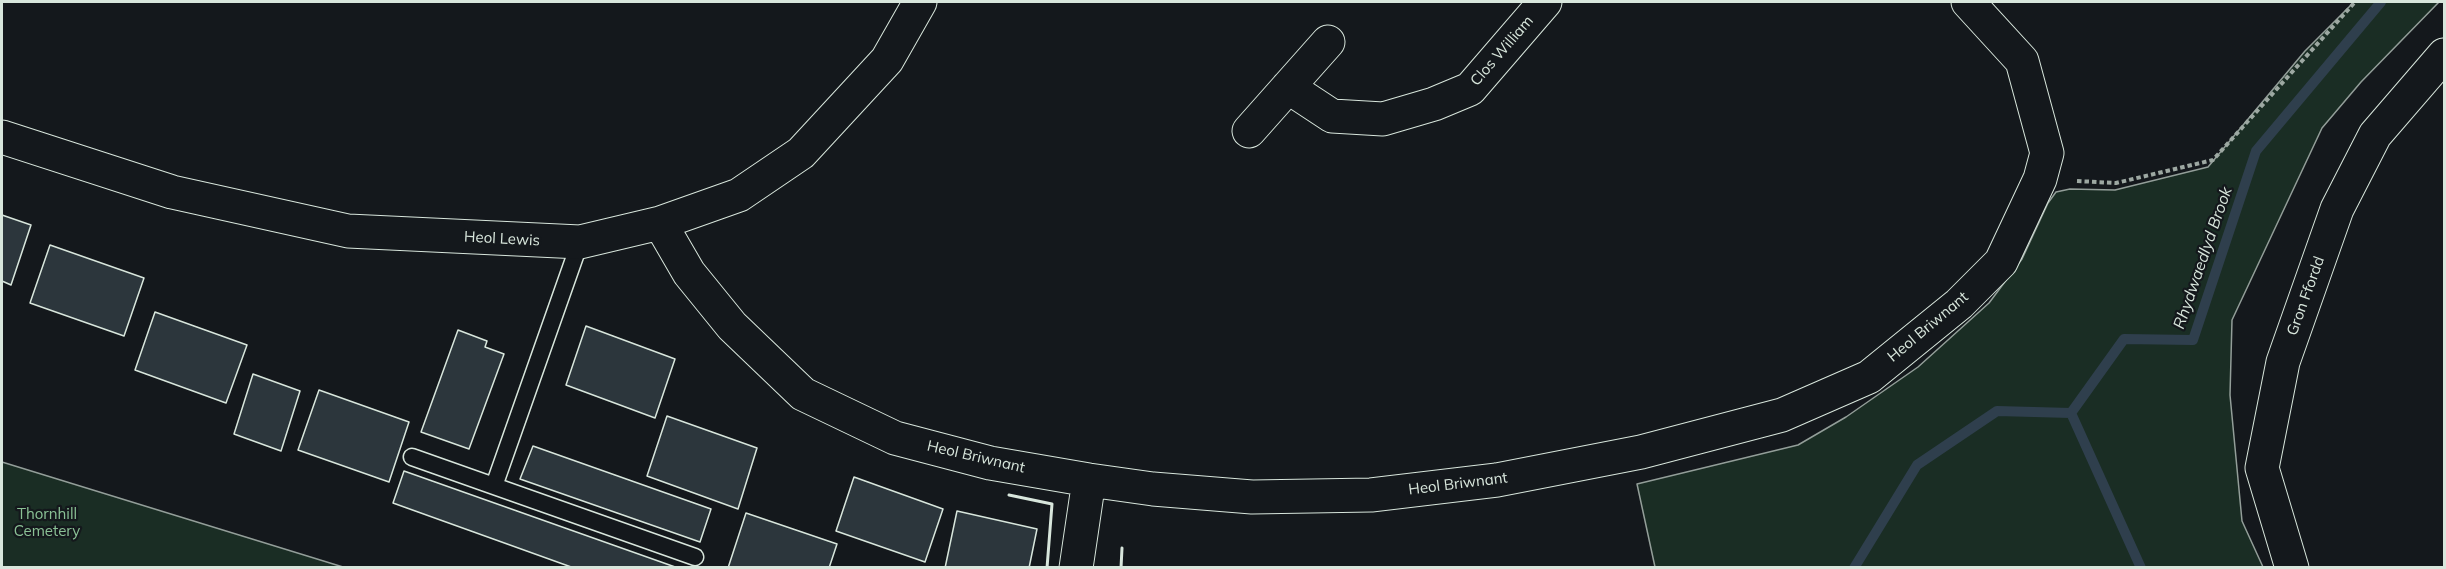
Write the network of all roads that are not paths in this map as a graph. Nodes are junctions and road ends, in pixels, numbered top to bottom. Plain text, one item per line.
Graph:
1 (920, 2) edge
2 (1545, 2) edge
3 (1968, 2) edge
4 (1328, 42) dead end
5 (2445, 55) edge
6 (1288, 87) junction
7 (1249, 131) dead end
8 (2, 137) edge
9 (660, 223) junction
10 (580, 242) junction
11 (412, 458) dead end
12 (1089, 480) junction
13 (494, 486) junction
14 (695, 557) dead end
15 (1076, 567) edge
16 (2292, 567) edge

1 - 9 street, Heol Lewis
2 - 6 street, Clos William
3 - 12 street, Heol Briwnant
4 - 6 street
5 - 16 street, Gron Ffordd
6 - 7 street
8 - 10 street, Heol Lewis
9 - 10 street, Heol Lewis
9 - 12 street, Heol Briwnant
10 - 13 lane
11 - 13 lane
12 - 15 street
13 - 14 lane

